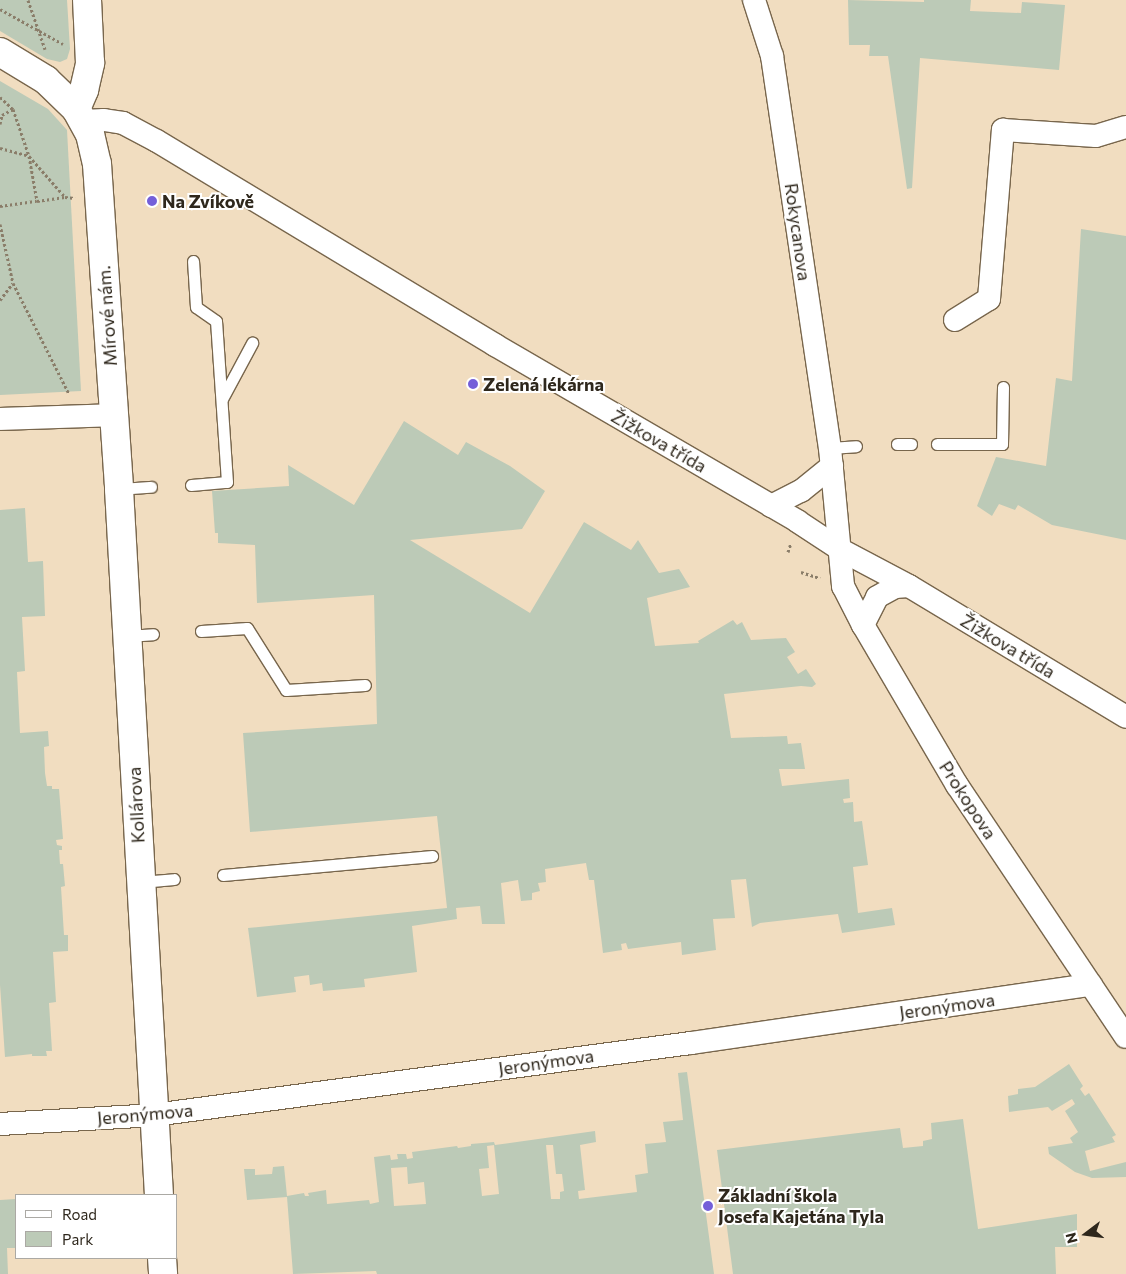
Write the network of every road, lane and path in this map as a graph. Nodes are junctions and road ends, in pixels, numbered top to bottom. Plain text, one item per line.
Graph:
1 (28, 0) edge
2 (87, 0) edge
3 (754, 0) edge
4 (0, 9) edge
5 (40, 32) junction
6 (66, 45) dead end
7 (46, 51) dead end
8 (0, 52) edge
9 (0, 97) edge
10 (13, 109) junction
11 (80, 115) junction
12 (0, 124) edge
13 (1126, 127) edge
14 (0, 148) edge
15 (30, 156) junction
16 (66, 197) junction
17 (37, 201) junction
18 (75, 203) dead end
19 (0, 206) edge
20 (0, 224) edge
21 (193, 261) dead end
22 (13, 282) junction
23 (0, 300) edge
24 (955, 320) dead end
25 (252, 343) dead end
26 (1003, 387) dead end
27 (79, 395) dead end
28 (222, 398) junction
29 (114, 415) junction
30 (0, 419) edge
31 (897, 444) dead end
32 (911, 444) dead end
33 (937, 444) dead end
34 (856, 446) dead end
35 (831, 457) junction
36 (191, 484) dead end
37 (151, 487) dead end
38 (119, 489) junction
39 (771, 506) junction
40 (840, 550) junction
41 (909, 586) junction
42 (863, 625) junction
43 (201, 631) dead end
44 (365, 685) dead end
45 (1126, 717) edge
46 (432, 856) dead end
47 (223, 875) dead end
48 (174, 879) dead end
49 (140, 882) junction
50 (1091, 984) junction
51 (1126, 1038) edge
52 (154, 1115) junction
53 (0, 1124) edge
54 (159, 1194) edge
55 (162, 1259) edge
56 (163, 1274) edge

1 - 5 path
2 - 11 main road
3 - 35 street, Rokycanova
4 - 5 path
5 - 6 path
5 - 7 path
8 - 11 main road, Mírové nám.
9 - 10 path
10 - 12 path
10 - 15 path
11 - 29 main road, Mírové nám.
11 - 39 street, Žižkova třída
13 - 24 street
14 - 15 path
15 - 16 path
15 - 17 path
16 - 17 path
16 - 18 path
17 - 19 path
20 - 22 path
21 - 28 lane
22 - 23 path
22 - 27 path
25 - 28 lane
26 - 33 lane
28 - 36 lane
29 - 30 street
29 - 38 main road, Kollárova
31 - 32 lane
34 - 35 lane
35 - 39 street
35 - 40 street, Rokycanova
37 - 38 lane
38 - 49 main road, Kollárova
39 - 40 street, Žižkova třída
40 - 41 street, Žižkova třída
40 - 42 street, Prokopova
41 - 42 street
41 - 45 street, Žižkova třída
42 - 50 street, Prokopova
43 - 44 lane
46 - 47 lane
48 - 49 lane
49 - 52 main road, Kollárova
50 - 51 street, Prokopova
50 - 52 street, Jeronýmova
52 - 53 street, Jeronýmova
52 - 54 main road, Kollárova
55 - 56 main road

